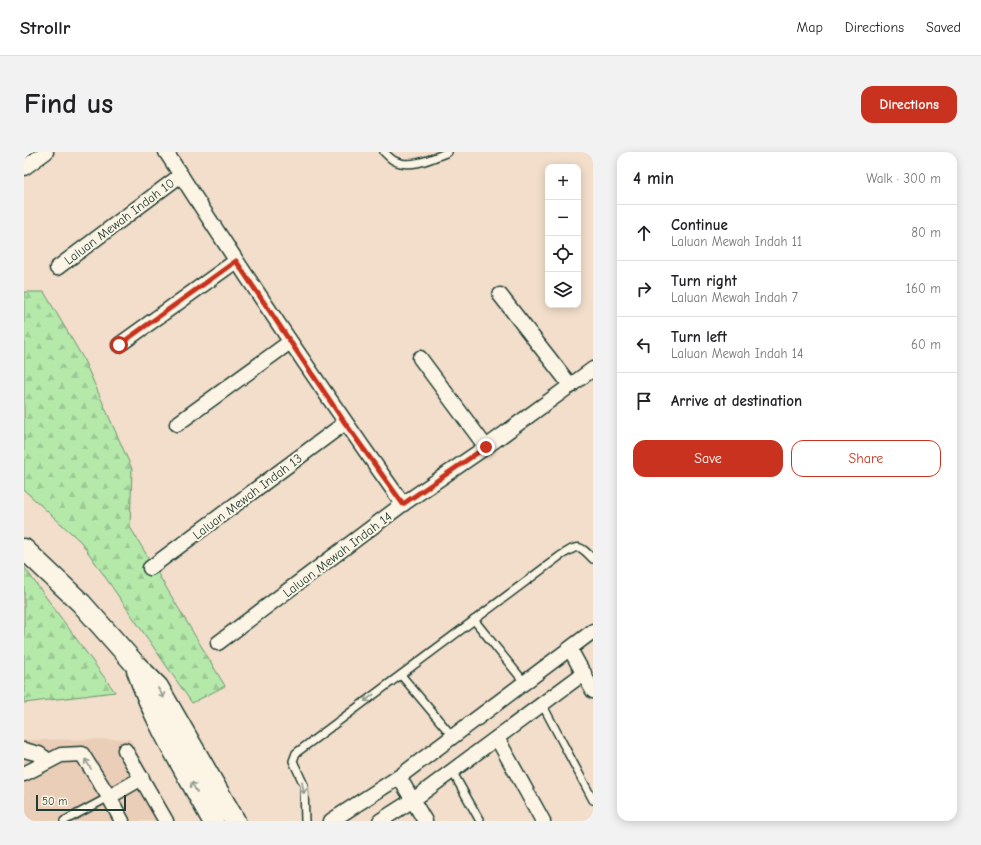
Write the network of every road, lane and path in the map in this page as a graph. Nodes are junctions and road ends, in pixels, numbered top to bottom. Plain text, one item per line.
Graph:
1 (46, 152) edge
2 (166, 152) edge
3 (384, 152) edge
4 (448, 152) edge
5 (24, 168) edge
6 (180, 175) junction
7 (236, 261) junction
8 (57, 268) dead end
9 (500, 295) dead end
10 (290, 342) junction
11 (119, 345) dead end
12 (420, 358) dead end
13 (593, 369) edge
14 (571, 386) junction
15 (345, 423) junction
16 (177, 424) dead end
17 (486, 447) junction
18 (403, 504) junction
19 (24, 548) edge
20 (593, 559) edge
21 (150, 568) dead end
22 (474, 620) junction
23 (593, 631) edge
24 (218, 643) dead end
25 (570, 649) junction
26 (135, 664) junction
27 (584, 673) junction
28 (401, 675) junction
29 (525, 683) junction
30 (593, 691) edge
31 (542, 704) junction
32 (453, 737) junction
33 (497, 738) junction
34 (24, 750) edge
35 (125, 750) dead end
36 (49, 761) junction
37 (452, 771) junction
38 (24, 774) edge
39 (399, 777) junction
40 (142, 778) junction
41 (109, 797) junction
42 (413, 800) junction
43 (593, 800) edge
44 (64, 821) edge
45 (122, 821) edge
46 (166, 821) edge
47 (213, 821) edge
48 (235, 821) edge
49 (305, 821) edge
50 (331, 821) edge
51 (380, 821) edge
52 (425, 821) edge
53 (480, 821) edge
54 (543, 821) edge

1 - 5 street
2 - 6 street
3 - 4 lane
6 - 7 street
6 - 8 street, Laluan Mewah Indah 10
7 - 10 street
7 - 11 street
9 - 14 street
10 - 15 street
10 - 16 street
12 - 17 street
13 - 14 street, Laluan Mewah Indah 14
14 - 17 street, Laluan Mewah Indah 14
15 - 18 street
15 - 21 street, Laluan Mewah Indah 13
17 - 18 street, Laluan Mewah Indah 14
18 - 24 street, Laluan Mewah Indah 14
19 - 26 main road
20 - 22 lane
22 - 28 lane
22 - 29 lane
23 - 25 street
25 - 27 street
25 - 29 street
47 -> 26 main road
26 -> 48 main road
27 - 30 street
27 - 31 street
28 - 32 lane
28 -> 49 lane
29 - 32 street
31 - 33 street
31 - 43 lane
32 - 39 street
33 - 37 street
33 - 54 street
34 - 36 street
35 - 40 street
36 - 38 street
41 -> 36 street
37 - 42 street
37 - 53 lane
39 - 42 street
39 - 50 street
40 - 41 street
40 - 46 street
41 - 44 lane
41 - 45 street
42 - 51 street
42 - 52 street

